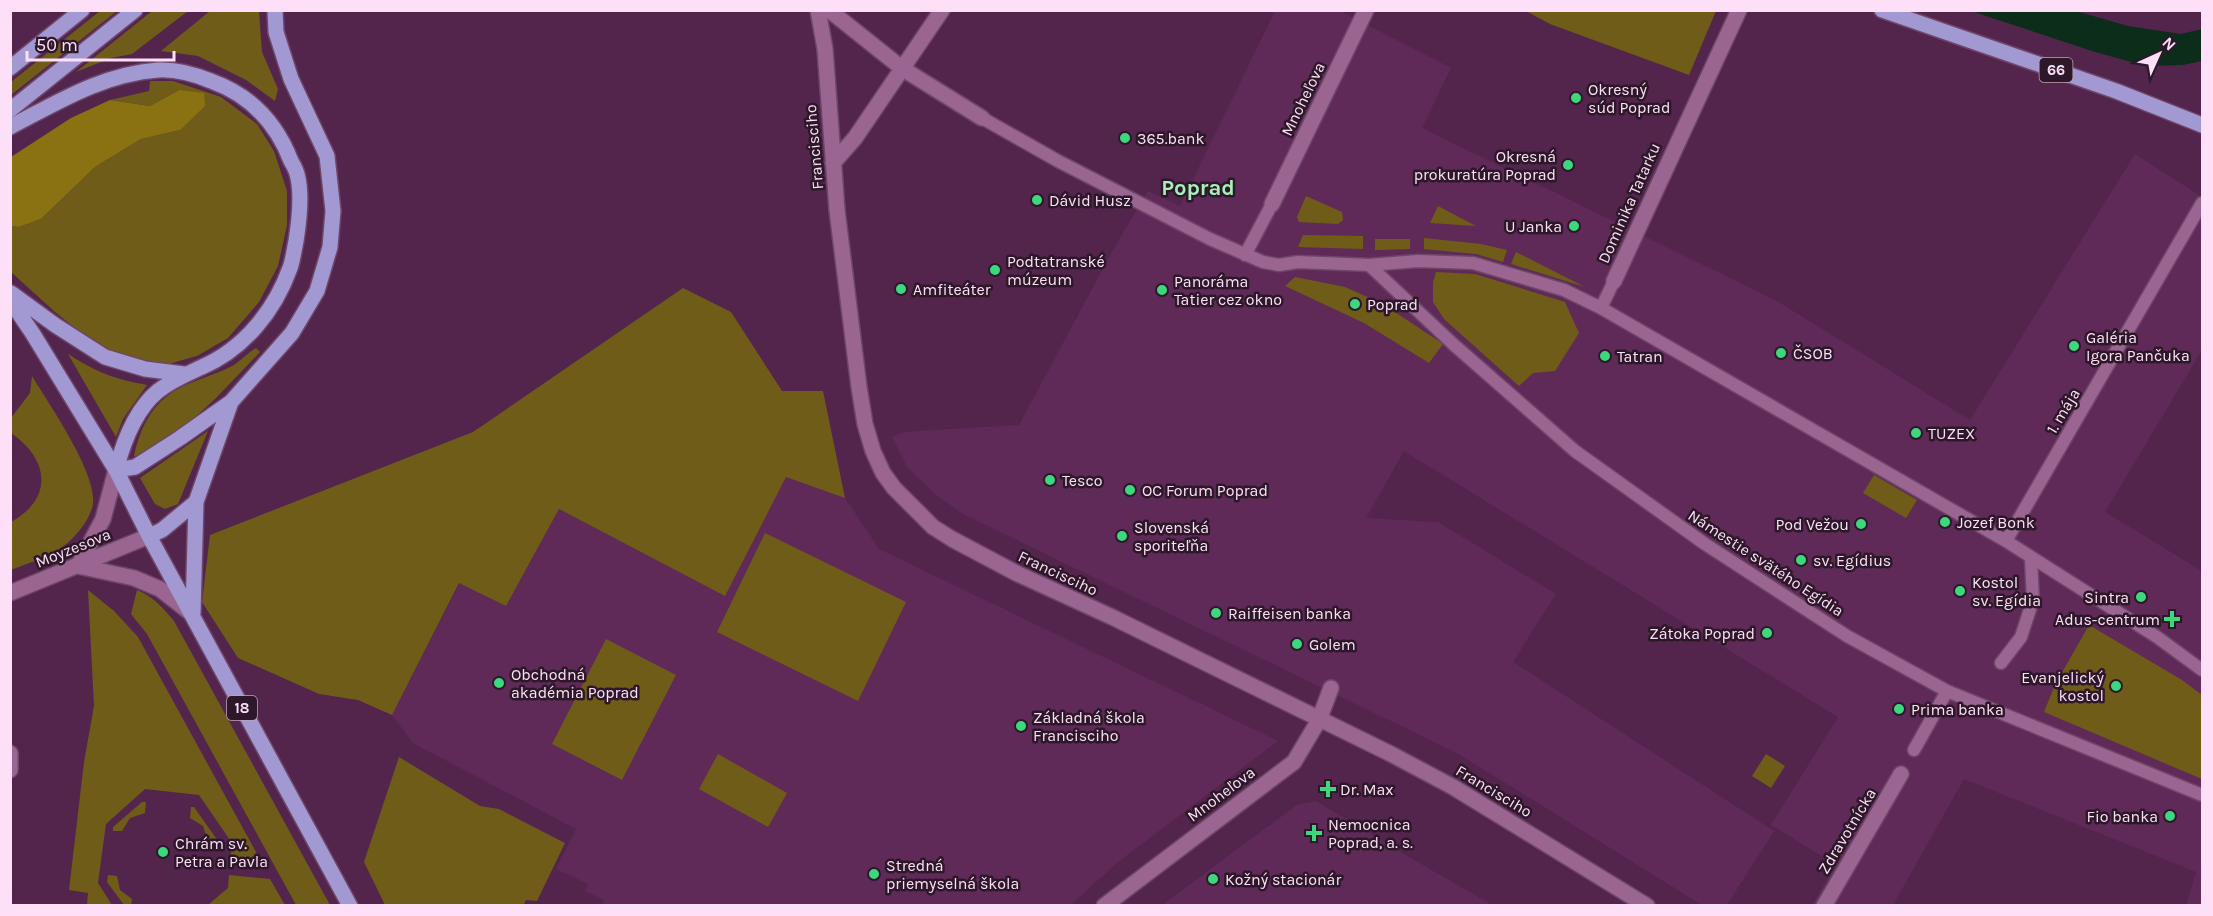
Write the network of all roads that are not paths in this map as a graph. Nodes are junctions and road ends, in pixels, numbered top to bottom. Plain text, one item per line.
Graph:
1 (82, 10) edge
2 (135, 10) edge
3 (275, 10) edge
4 (818, 10) edge
5 (829, 10) edge
6 (942, 10) edge
7 (1366, 10) edge
8 (1738, 10) edge
9 (1882, 10) edge
10 (10, 68) edge
11 (903, 69) junction
12 (10, 110) edge
13 (982, 118) joint
14 (2202, 125) edge
15 (10, 127) edge
16 (833, 163) junction
17 (2202, 203) edge
18 (1272, 204) joint
19 (1245, 255) junction
20 (1369, 266) junction
21 (1614, 280) joint
22 (10, 293) edge
23 (10, 300) edge
24 (1601, 308) junction
25 (184, 374) junction
26 (231, 402) junction
27 (116, 470) junction
28 (196, 502) junction
29 (149, 536) junction
30 (2006, 541) junction
31 (2031, 559) junction
32 (78, 566) junction
33 (10, 593) edge
34 (193, 615) junction
35 (2001, 663) dead end
36 (2202, 670) edge
37 (1332, 688) dead end
38 (1947, 691) junction
39 (1319, 720) junction
40 (1914, 750) dead end
41 (10, 753) edge
42 (10, 770) edge
43 (1901, 774) dead end
44 (2202, 795) edge
45 (350, 906) edge
46 (1104, 906) edge
47 (1647, 906) edge
48 (1824, 906) edge

1 - 10 main road
2 - 12 main road
3 - 26 main road
4 - 16 street, Francisciho
5 - 11 street
6 - 11 street
7 - 18 street, Mnoheľova
8 - 21 street, Dominika Tatarku
9 - 14 main road, 66
11 - 13 street
11 - 16 street
13 - 19 street
15 - 25 main road
16 - 39 street, Francisciho
17 - 30 street, 1. mája
18 - 19 street
19 - 20 street
20 - 24 street
20 - 38 street, Námestie svätého Egídia
21 - 24 street
22 - 25 main road
23 - 27 main road, 18
24 - 30 street
25 - 27 main road
26 - 27 main road
26 - 28 main road
27 - 29 main road, 18
27 - 32 street
28 - 29 main road
28 - 34 main road
29 - 32 street, Moyzesova
29 - 34 main road, 18
30 - 31 street
31 - 35 street
31 - 36 street
32 - 33 street, Moyzesova
32 - 34 street
34 - 45 main road, 18
37 - 39 street, Mnoheľova
38 - 40 street
38 - 44 street, Námestie svätého Egídia
39 - 46 street, Mnoheľova
39 - 47 street, Francisciho
41 - 42 street
43 - 48 street, Zdravotnícka

